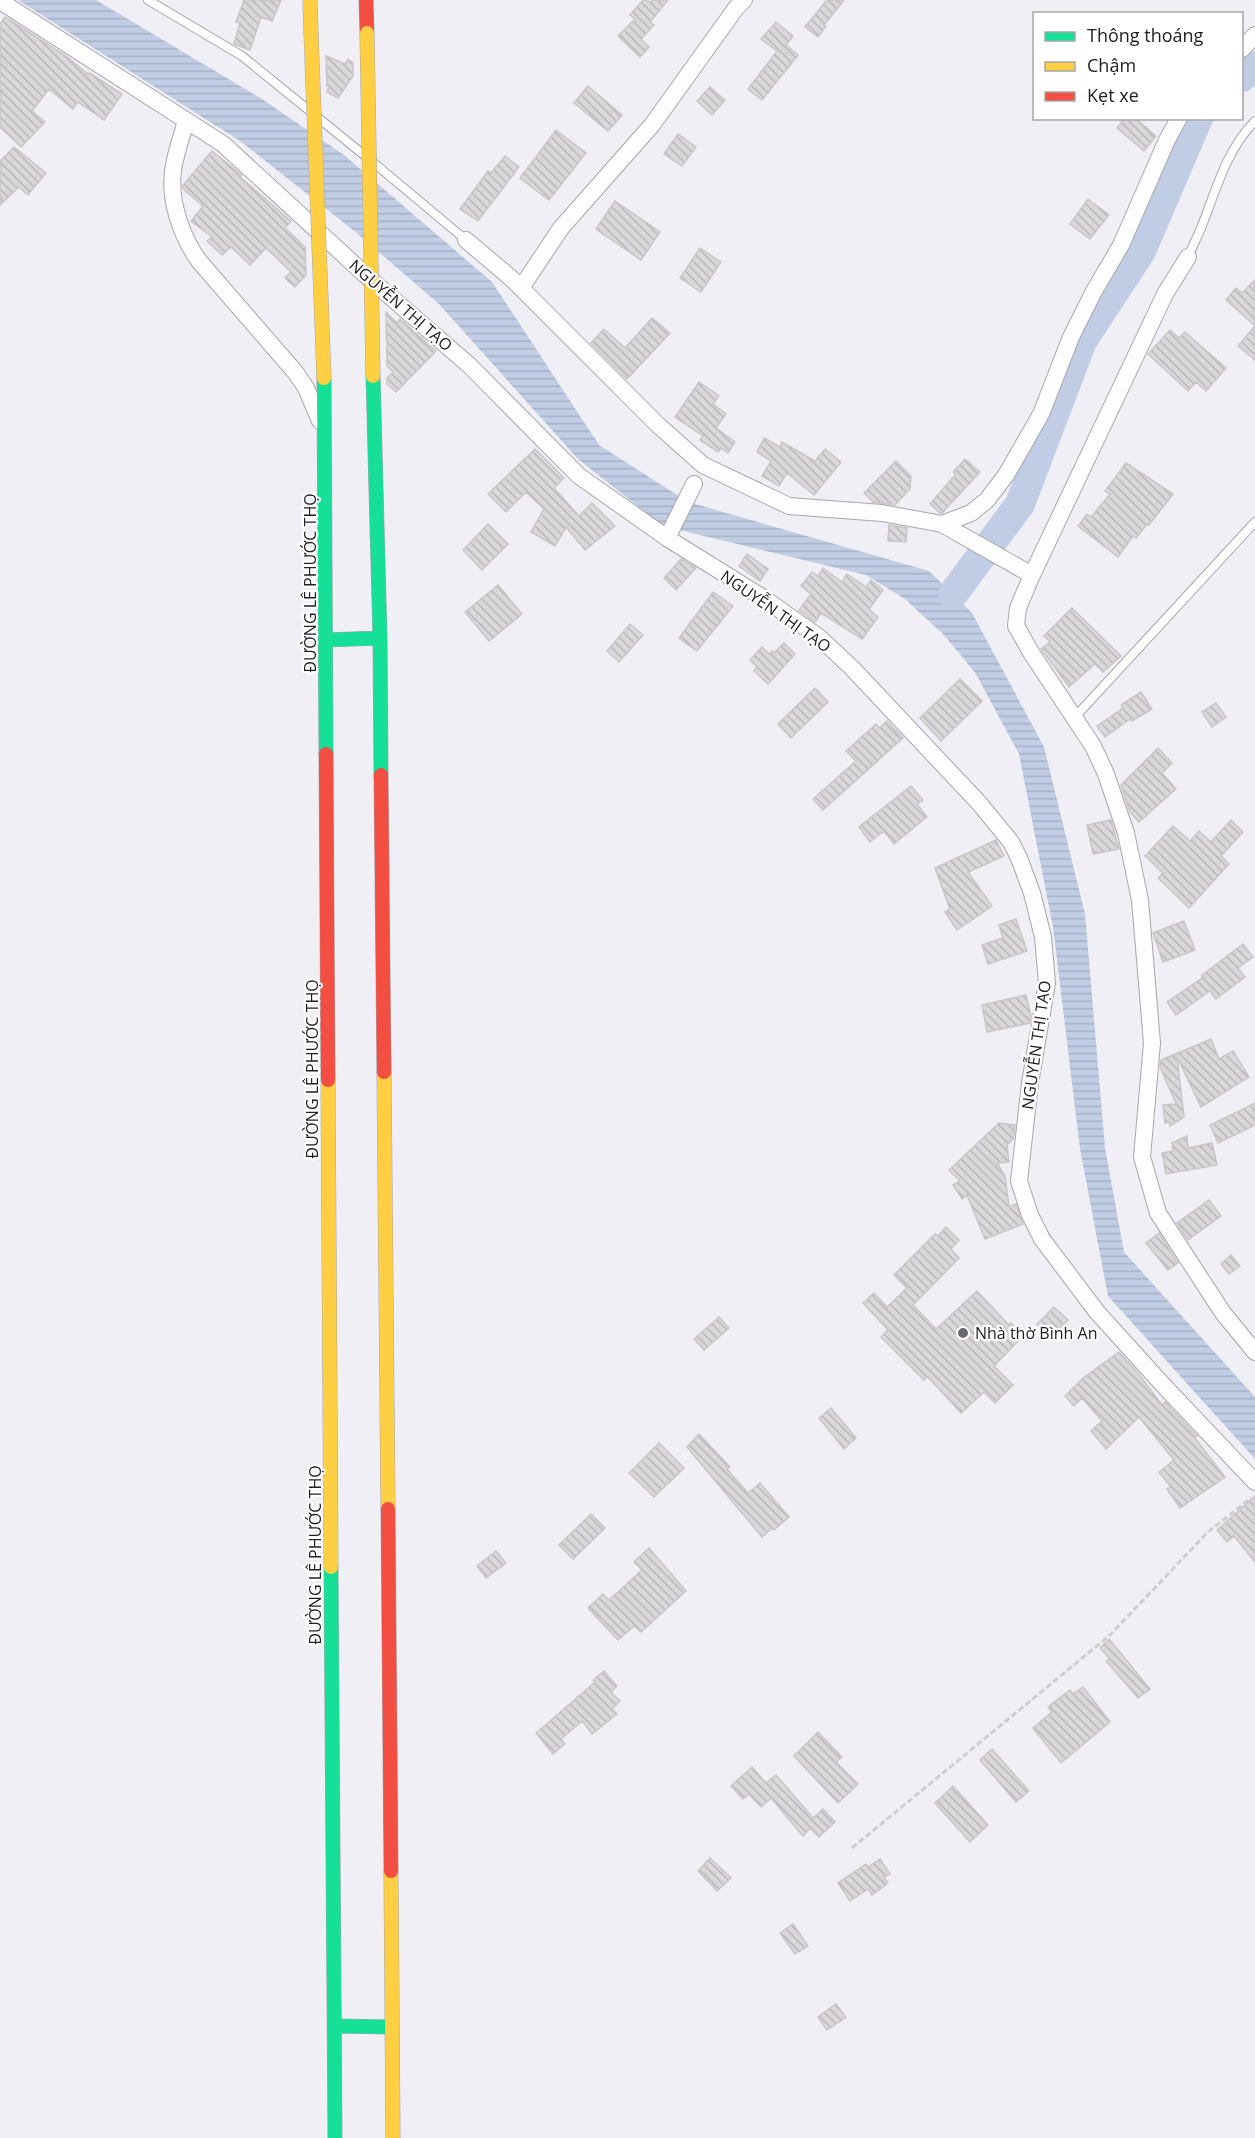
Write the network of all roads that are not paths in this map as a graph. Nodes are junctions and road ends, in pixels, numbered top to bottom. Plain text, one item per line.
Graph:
1 (148, 0) edge
2 (310, 0) edge
3 (366, 0) edge
4 (744, 0) edge
5 (0, 1) edge
6 (1255, 35) edge
7 (1243, 48) edge
8 (186, 120) junction
9 (1178, 120) edge
10 (1255, 121) edge
11 (466, 240) joint
12 (1188, 257) joint
13 (521, 288) junction
14 (325, 436) junction
15 (703, 465) junction
16 (694, 484) joint
17 (1255, 522) edge
18 (948, 528) junction
19 (668, 536) junction
20 (1025, 572) junction
21 (380, 638) junction
22 (326, 640) junction
23 (1075, 717) junction
24 (1255, 1352) edge
25 (1255, 1482) edge
26 (334, 2026) junction
27 (392, 2027) junction
28 (335, 2138) edge
29 (393, 2138) edge

1 - 11 lane
2 - 14 street, ĐƯỜNG LÊ PHƯỚC THỌ, bridge
3 - 21 street, bridge
4 - 13 street
5 - 8 street, NGUYỄN THỊ TẠO
6 - 7 street
8 - 14 street
8 - 19 street, NGUYỄN THỊ TẠO
9 - 18 street
10 - 12 lane
11 - 13 street
12 - 20 street
13 - 15 street
14 - 22 street, ĐƯỜNG LÊ PHƯỚC THỌ
15 - 16 lane
15 - 18 street
16 - 19 street
17 - 23 lane
18 - 20 street
19 - 25 street, NGUYỄN THỊ TẠO
20 - 23 street
21 - 22 street
21 - 27 street
22 - 26 street, ĐƯỜNG LÊ PHƯỚC THỌ
23 - 24 street
26 - 27 street
26 - 28 street, ĐƯỜNG LÊ PHƯỚC THỌ
27 - 29 street

